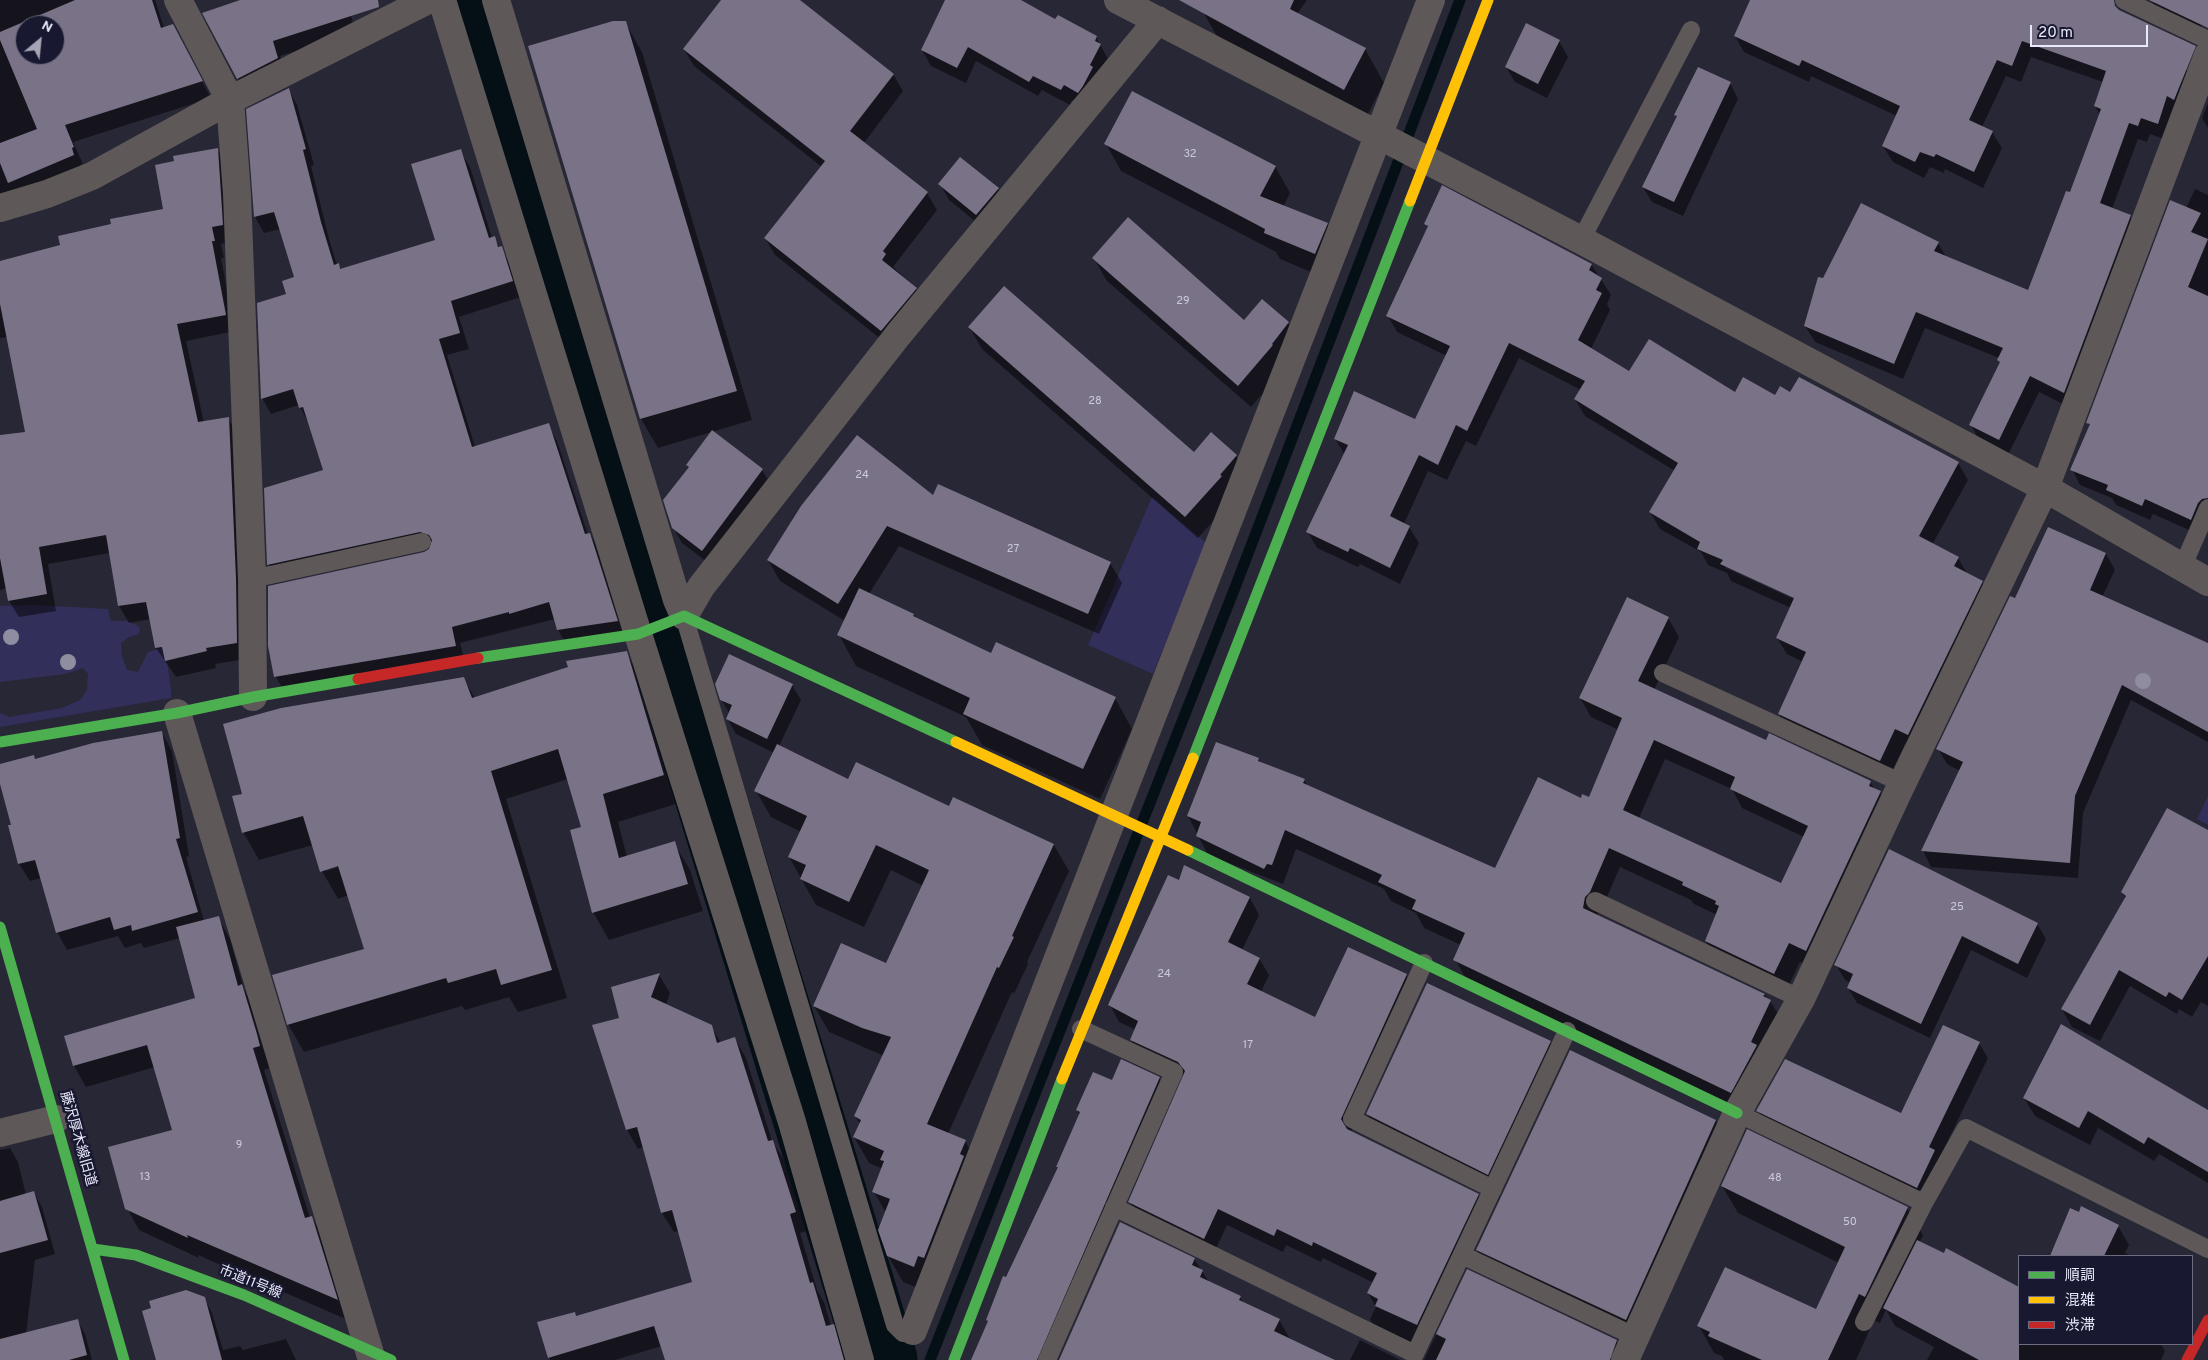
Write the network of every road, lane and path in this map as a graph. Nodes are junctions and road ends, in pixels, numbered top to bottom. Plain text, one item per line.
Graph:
1 (178, 0) edge
2 (428, 0) edge
3 (442, 0) edge
4 (496, 0) edge
5 (1118, 0) edge
6 (1431, 0) edge
7 (1488, 0) edge
8 (2124, 0) edge
9 (1158, 20) junction
10 (1691, 30) dead end
11 (2208, 40) edge
12 (2208, 55) edge
13 (230, 100) junction
14 (1384, 138) junction
15 (1420, 156) junction
16 (0, 208) edge
17 (1581, 240) junction
18 (2045, 488) junction
19 (2208, 508) edge
20 (422, 542) dead end
21 (2182, 568) junction
22 (252, 579) junction
23 (2208, 582) edge
24 (679, 617) junction
25 (643, 632) junction
26 (1664, 673) dead end
27 (253, 697) junction
28 (177, 713) junction
29 (0, 742) edge
30 (1902, 783) junction
31 (1118, 816) junction
32 (1162, 837) junction
33 (1596, 901) dead end
34 (0, 927) edge
35 (1424, 963) junction
36 (1802, 999) junction
37 (1081, 1029) junction
38 (1566, 1031) junction
39 (1737, 1113) junction
40 (56, 1120) junction
41 (0, 1133) edge
42 (1493, 1189) junction
43 (1924, 1203) junction
44 (1114, 1207) junction
45 (93, 1249) junction
46 (2208, 1249) edge
47 (1462, 1254) junction
48 (2208, 1320) edge
49 (1864, 1322) dead end
50 (913, 1331) joint
51 (1631, 1349) edge
52 (377, 1356) edge
53 (124, 1360) edge
54 (860, 1360) edge
55 (954, 1360) edge
56 (1047, 1360) edge
57 (2187, 1360) edge

1 - 13 street
2 - 13 street
3 - 25 street
4 - 24 street
5 - 9 street
6 - 14 street
7 - 15 street
8 - 11 lane
9 - 14 street
9 - 24 street
10 - 17 lane
12 - 18 street
13 - 16 street
13 - 22 street
14 - 15 street
14 - 31 street
15 - 17 street
15 - 32 street
17 - 18 street
18 - 21 street
18 - 30 street
19 - 21 lane
20 - 22 lane
21 - 23 street
22 - 27 street
24 - 25 street
24 - 31 street
24 - 50 lane
25 - 27 street
25 - 54 street
26 - 30 lane
27 - 28 street
28 - 29 street
28 - 52 street
30 - 36 street
31 - 32 street
31 - 50 street
32 - 35 street
32 - 37 street
33 - 36 lane
34 - 40 street, 藤沢厚木線旧道
35 - 38 street
35 - 42 lane
36 - 39 street
37 - 44 lane
37 - 55 street
38 - 39 street
38 - 42 lane
39 - 43 lane
39 - 51 street
40 - 41 street
40 - 45 street, 藤沢厚木線旧道
42 - 47 lane
43 - 46 lane
43 - 49 lane
44 - 47 lane
44 - 56 lane
45 - 52 street, 市道11号線
45 - 53 street, 藤沢厚木線旧道
47 - 51 lane
48 - 57 street

